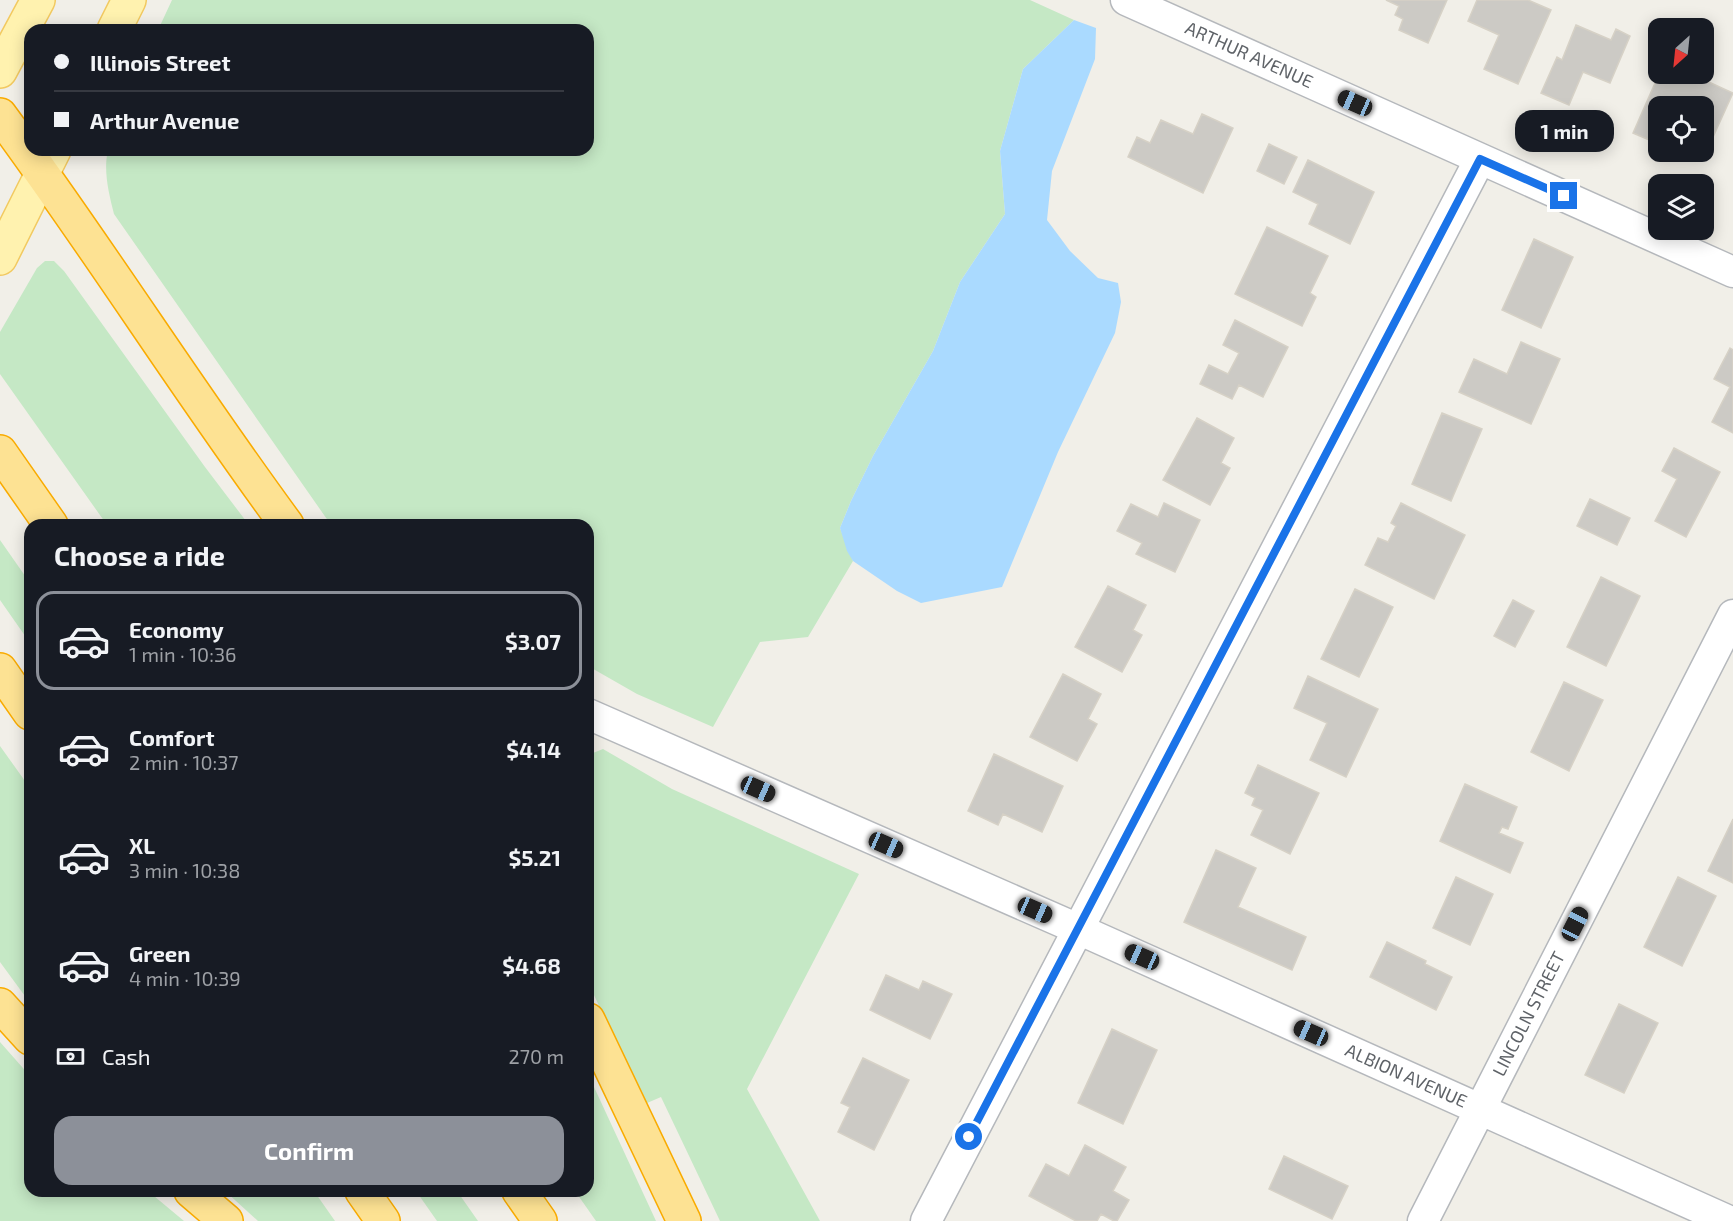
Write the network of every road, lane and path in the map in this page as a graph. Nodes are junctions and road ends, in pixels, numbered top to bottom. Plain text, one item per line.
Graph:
1 (38, 0) edge
2 (129, 0) edge
3 (1126, 0) edge
4 (25, 24) edge
5 (117, 24) edge
6 (24, 26) edge
7 (0, 71) edge
8 (0, 115) edge
9 (24, 138) edge
10 (1480, 159) junction
11 (48, 161) edge
12 (0, 258) edge
13 (1733, 272) edge
14 (0, 452) edge
15 (47, 519) edge
16 (283, 519) edge
17 (1733, 615) edge
18 (0, 670) edge
19 (24, 704) edge
20 (594, 717) edge
21 (1078, 929) junction
22 (0, 1005) edge
23 (24, 1031) edge
24 (594, 1033) edge
25 (1481, 1109) junction
26 (198, 1197) edge
27 (366, 1197) edge
28 (523, 1197) edge
29 (226, 1221) edge
30 (383, 1221) edge
31 (540, 1221) edge
32 (684, 1221) edge
33 (926, 1221) edge
34 (1423, 1221) edge
35 (1730, 1221) edge

1 - 4 main road
2 - 5 main road
3 - 10 street, ARTHUR AVENUE
6 - 7 main road
8 - 9 highway
10 - 13 street, ARTHUR AVENUE
10 - 21 street
11 - 12 main road
11 - 16 highway
14 - 15 highway
17 - 25 street, LINCOLN STREET
18 - 19 highway
20 - 21 street, ALBION AVENUE
21 - 25 street, ALBION AVENUE
21 - 33 street
22 - 23 highway
24 - 32 highway
25 - 34 street, LINCOLN STREET
25 - 35 street, ALBION AVENUE
26 - 29 highway
27 - 30 highway
28 - 31 highway

